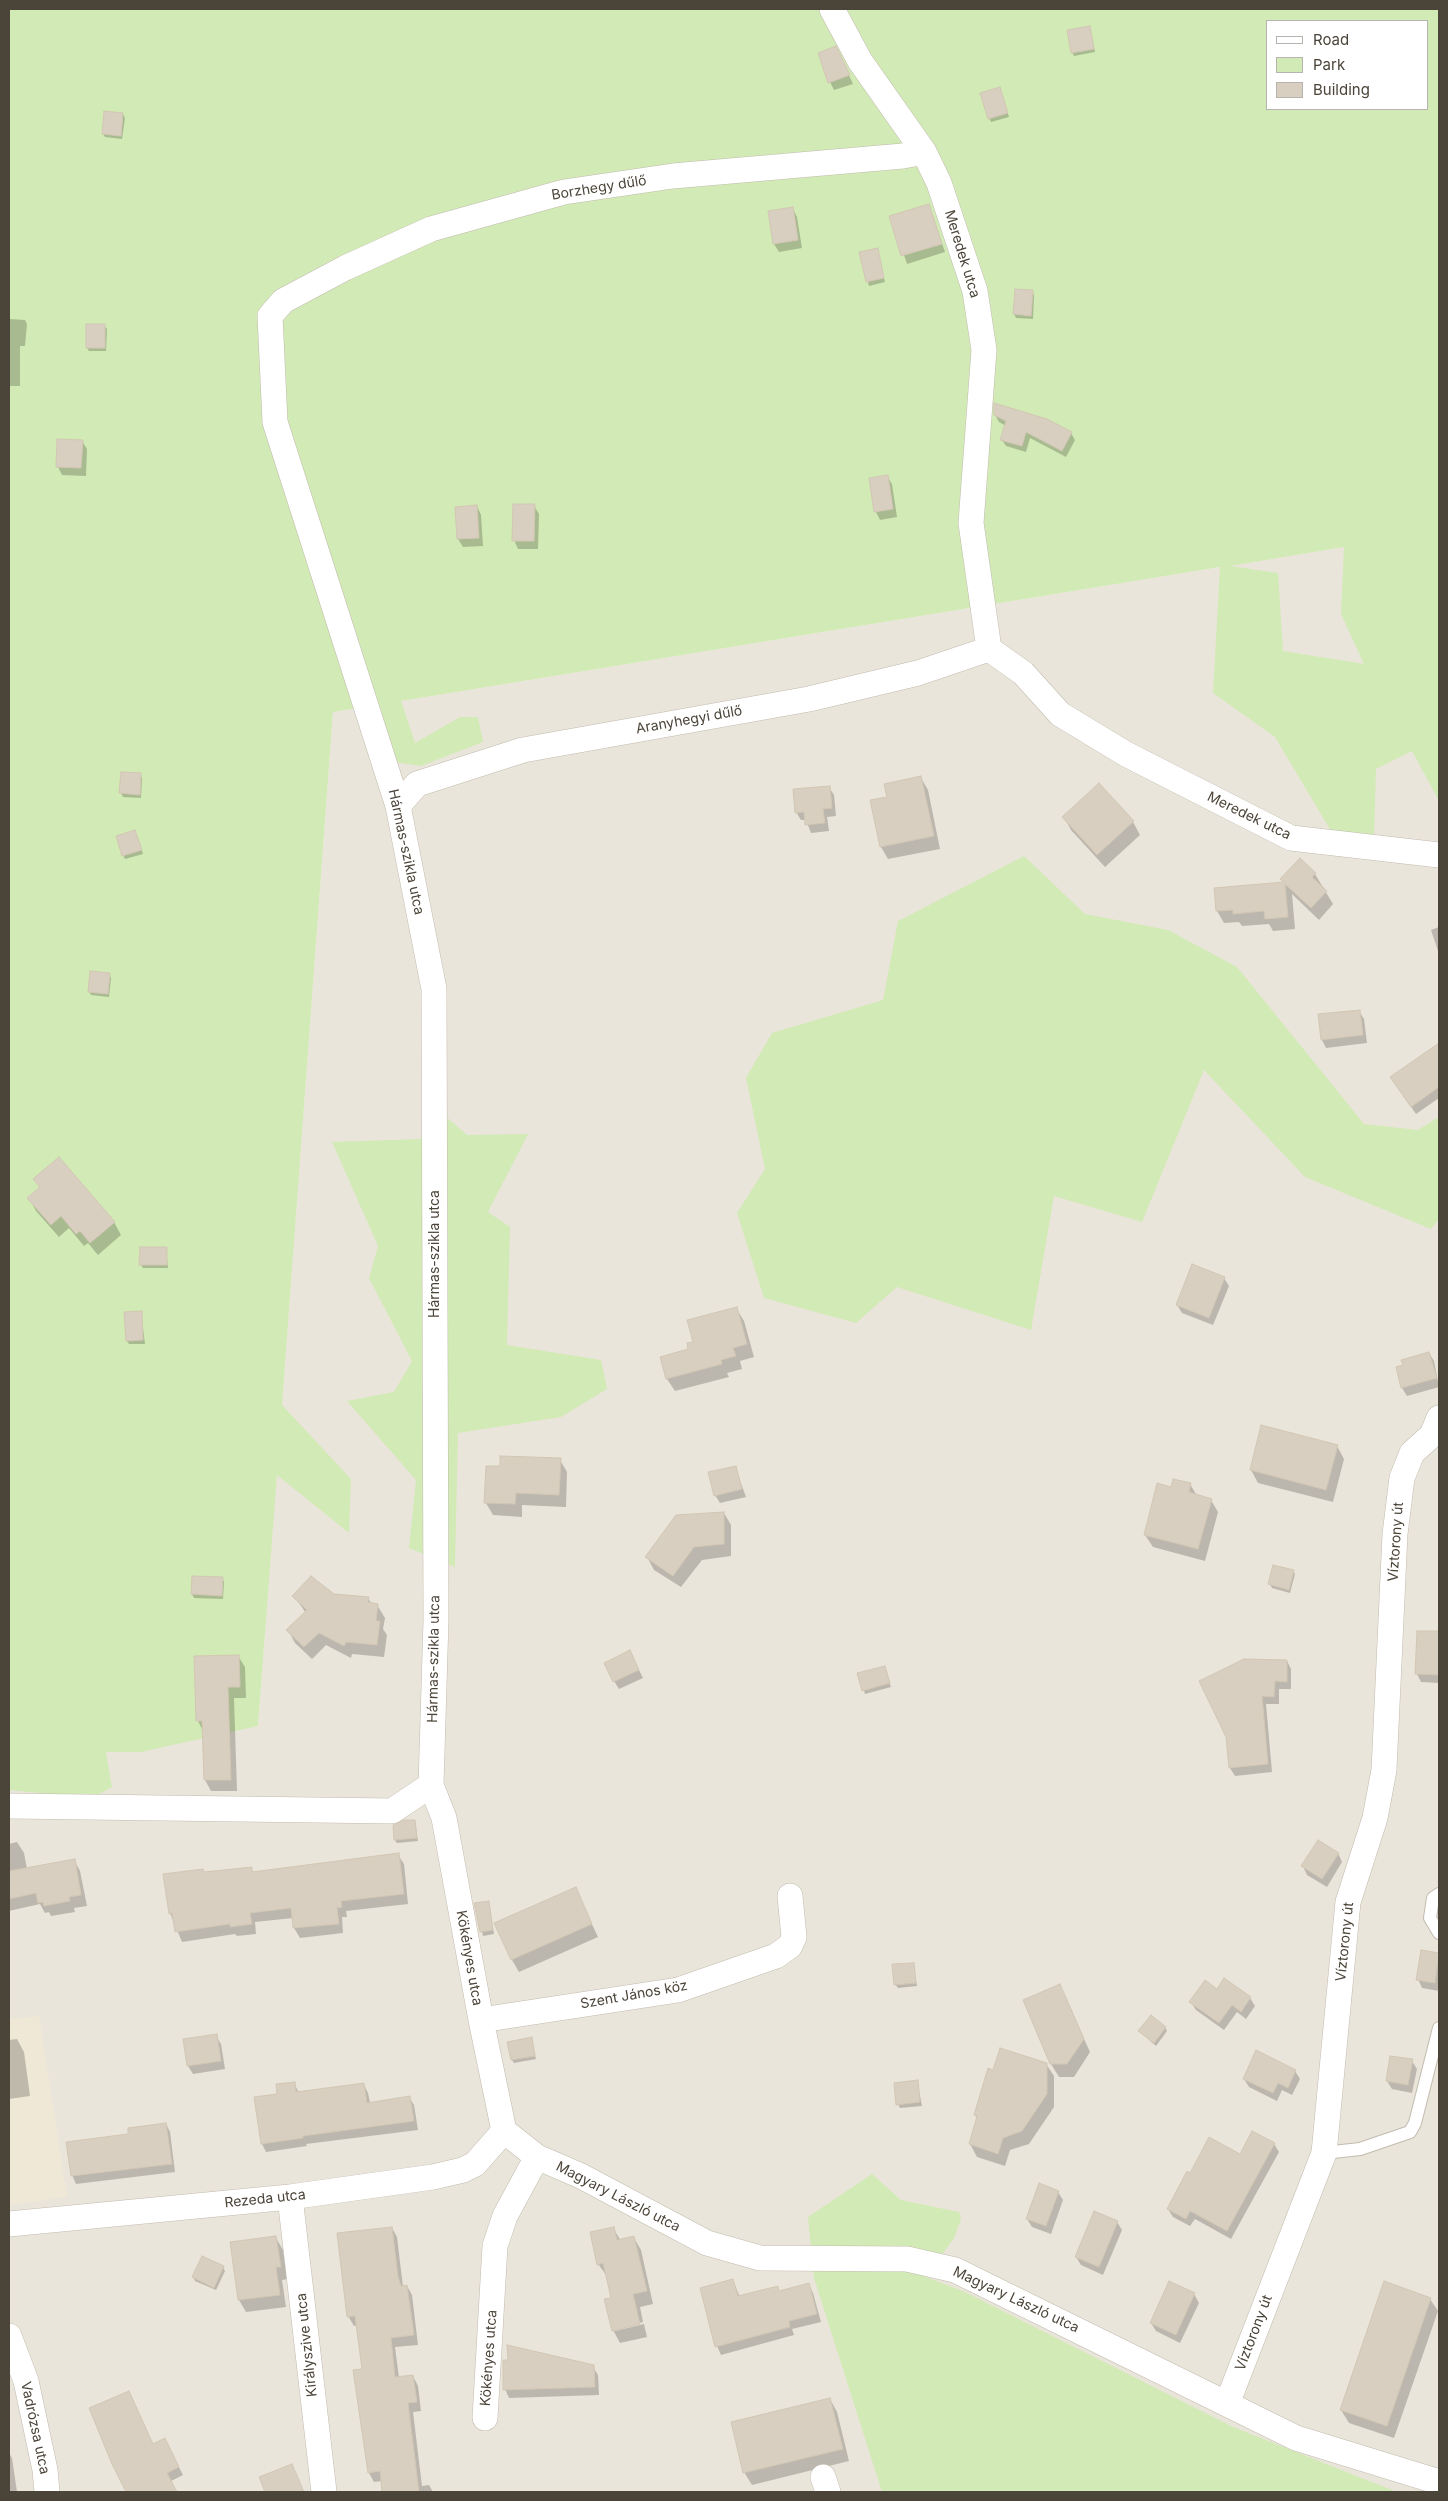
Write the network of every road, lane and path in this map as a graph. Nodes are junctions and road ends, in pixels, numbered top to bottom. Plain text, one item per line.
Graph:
1 (832, 9) edge
2 (924, 152) junction
3 (270, 316) joint
4 (989, 649) junction
5 (398, 806) junction
6 (1439, 855) edge
7 (1437, 1431) edge
8 (431, 1785) junction
9 (9, 1806) edge
10 (1439, 1894) edge
11 (790, 1896) dead end
12 (1439, 1933) edge
13 (481, 2020) junction
14 (1439, 2028) edge
15 (504, 2131) junction
16 (1324, 2153) junction
17 (536, 2157) junction
18 (290, 2197) junction
19 (9, 2224) edge
20 (9, 2336) edge
21 (1227, 2404) junction
22 (485, 2418) dead end
23 (1439, 2482) edge
24 (47, 2492) edge
25 (324, 2492) edge

1 - 2 street, Meredek utca
2 - 3 street, Borzhegy dűlő
2 - 4 street, Meredek utca
3 - 5 street, Hármas-szikla utca
4 - 5 street, Aranyhegyi dűlő
4 - 6 street, Meredek utca
5 - 8 street, Hármas-szikla utca
7 - 16 street, Víztorony út
8 - 9 street
8 - 13 street, Kökényes utca
10 - 12 lane
11 - 13 street, Szent János köz
13 - 15 street, Kökényes utca
14 - 16 lane
15 - 17 street, Magyary László utca
15 - 18 street, Rezeda utca
16 - 21 street, Víztorony út
17 - 21 street, Magyary László utca
17 - 22 street, Kökényes utca
18 - 19 street, Rezeda utca
18 - 25 street, Királyszive utca
20 - 24 street, Vadrózsa utca
21 - 23 street, Magyary László utca

